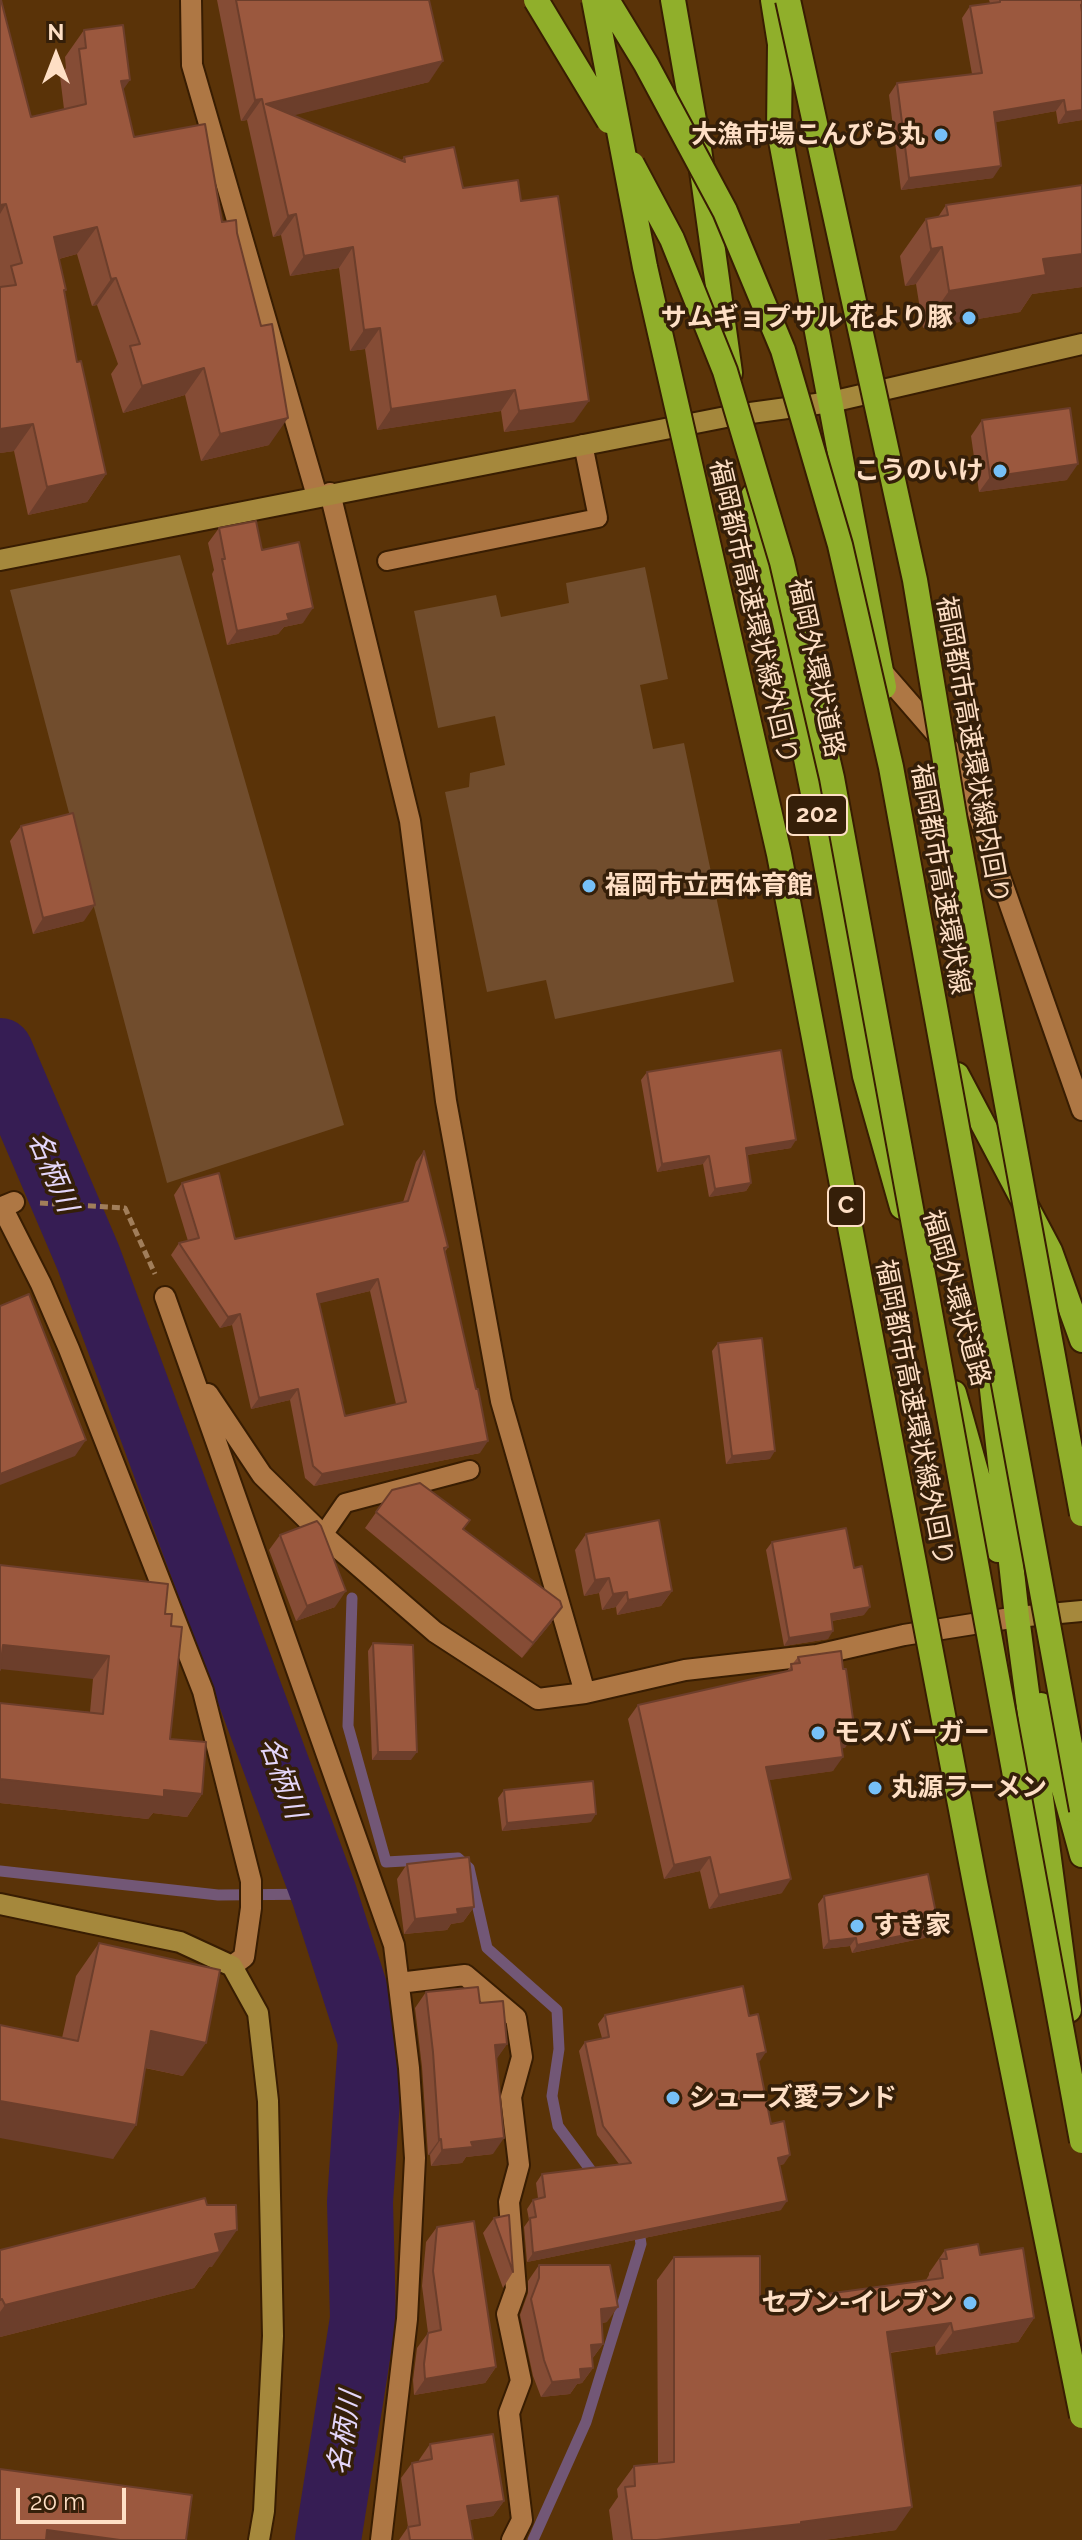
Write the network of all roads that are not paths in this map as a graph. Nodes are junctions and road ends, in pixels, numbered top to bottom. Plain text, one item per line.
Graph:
1 (191, 0) edge
2 (536, 0) edge
3 (594, 0) edge
4 (607, 0) edge
5 (673, 0) edge
6 (773, 0) edge
7 (788, 0) edge
8 (1082, 344) edge
9 (831, 402) junction
10 (736, 415) junction
11 (583, 444) junction
12 (324, 494) junction
13 (0, 560) edge
14 (387, 561) dead end
15 (880, 669) junction
16 (957, 1075) junction
17 (1082, 1110) edge
18 (14, 1202) road end
19 (165, 1297) road end
20 (1082, 1340) edge
21 (191, 1368) junction
22 (470, 1470) dead end
23 (1082, 1514) edge
24 (323, 1535) junction
25 (1082, 1611) edge
26 (1017, 1617) junction
27 (585, 1693) junction
28 (1082, 1810) edge
29 (1082, 1855) edge
30 (0, 1904) edge
31 (232, 1966) junction
32 (399, 1983) junction
33 (1082, 2113) edge
34 (1082, 2141) edge
35 (1082, 2416) edge
36 (259, 2540) edge
37 (381, 2540) edge
38 (512, 2540) edge

1 - 12 street
2 - 34 highway, bridge
3 - 35 highway, 福岡都市高速環状線外回り / C, bridge
4 - 28 highway, 福岡都市高速環状線, bridge
5 - 10 highway, 福岡外環状道路 / 202
6 - 9 highway, 福岡外環状道路 / 202
7 - 23 highway, 福岡都市高速環状線内回り, bridge
8 - 9 street
9 - 10 street
9 - 15 highway, 福岡外環状道路 / 202
10 - 11 street
10 - 26 highway, 福岡外環状道路 / 202
11 - 12 street
11 - 14 lane
12 - 13 street
12 - 27 street
15 - 16 highway, 福岡外環状道路 / 202
15 - 17 street
16 - 20 highway, 202
16 - 26 highway, 福岡外環状道路 / 202
18 - 31 street
19 - 21 street
21 - 24 street
21 - 32 street
22 - 24 lane
24 - 27 street
25 - 26 street
26 - 27 street
26 - 29 highway, 福岡外環状道路 / 202
26 - 33 highway, 福岡外環状道路 / 202
30 - 31 street
31 - 36 street
32 - 37 street
32 - 38 street

